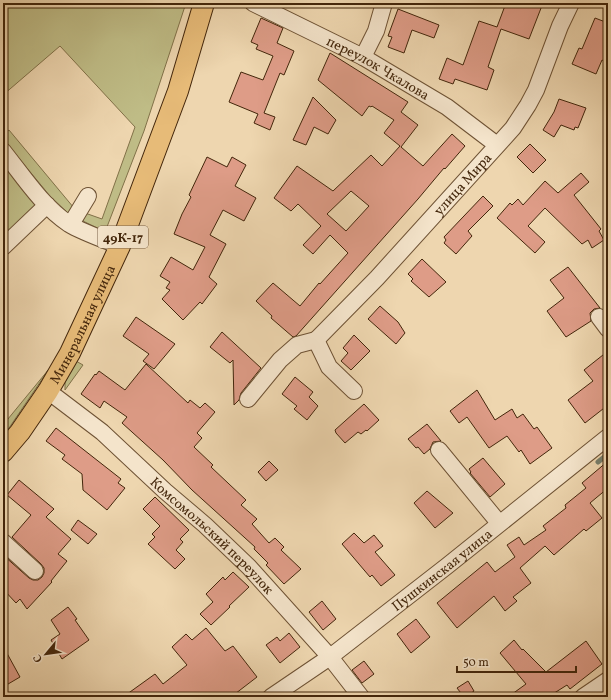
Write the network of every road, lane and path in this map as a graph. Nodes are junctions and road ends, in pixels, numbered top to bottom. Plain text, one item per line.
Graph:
1 (204, 3) edge
2 (253, 3) edge
3 (384, 3) edge
4 (571, 3) edge
5 (363, 57) junction
6 (497, 145) junction
7 (3, 151) edge
8 (88, 196) dead end
9 (47, 205) junction
10 (70, 224) junction
11 (120, 246) junction
12 (3, 247) edge
13 (316, 340) junction
14 (354, 391) dead end
15 (48, 392) junction
16 (248, 399) dead end
17 (608, 437) edge
18 (439, 450) dead end
19 (3, 452) edge
20 (499, 523) junction
21 (3, 542) edge
22 (35, 571) dead end
23 (330, 657) junction
24 (608, 680) edge
25 (270, 697) edge
26 (360, 697) edge
27 (583, 697) edge

1 - 11 main road, Минеральная улица / 49К-17
2 - 5 street, переулок Чкалова
3 - 5 street
4 - 6 street, улица Мира
5 - 6 street, переулок Чкалова
6 - 13 street, улица Мира
7 - 9 street
8 - 10 street
9 - 10 street
9 - 12 street
10 - 11 street
11 - 15 main road, Минеральная улица / 49К-17
13 - 14 street
13 - 16 street
15 - 19 main road, Минеральная улица / 49К-17
15 - 23 street, Комсомольский переулок
17 - 20 street, Пушкинская улица
18 - 20 street
20 - 23 street, Пушкинская улица
21 - 22 street
23 - 25 street, Пушкинская улица
23 - 26 street, Комсомольский переулок
24 - 27 street

